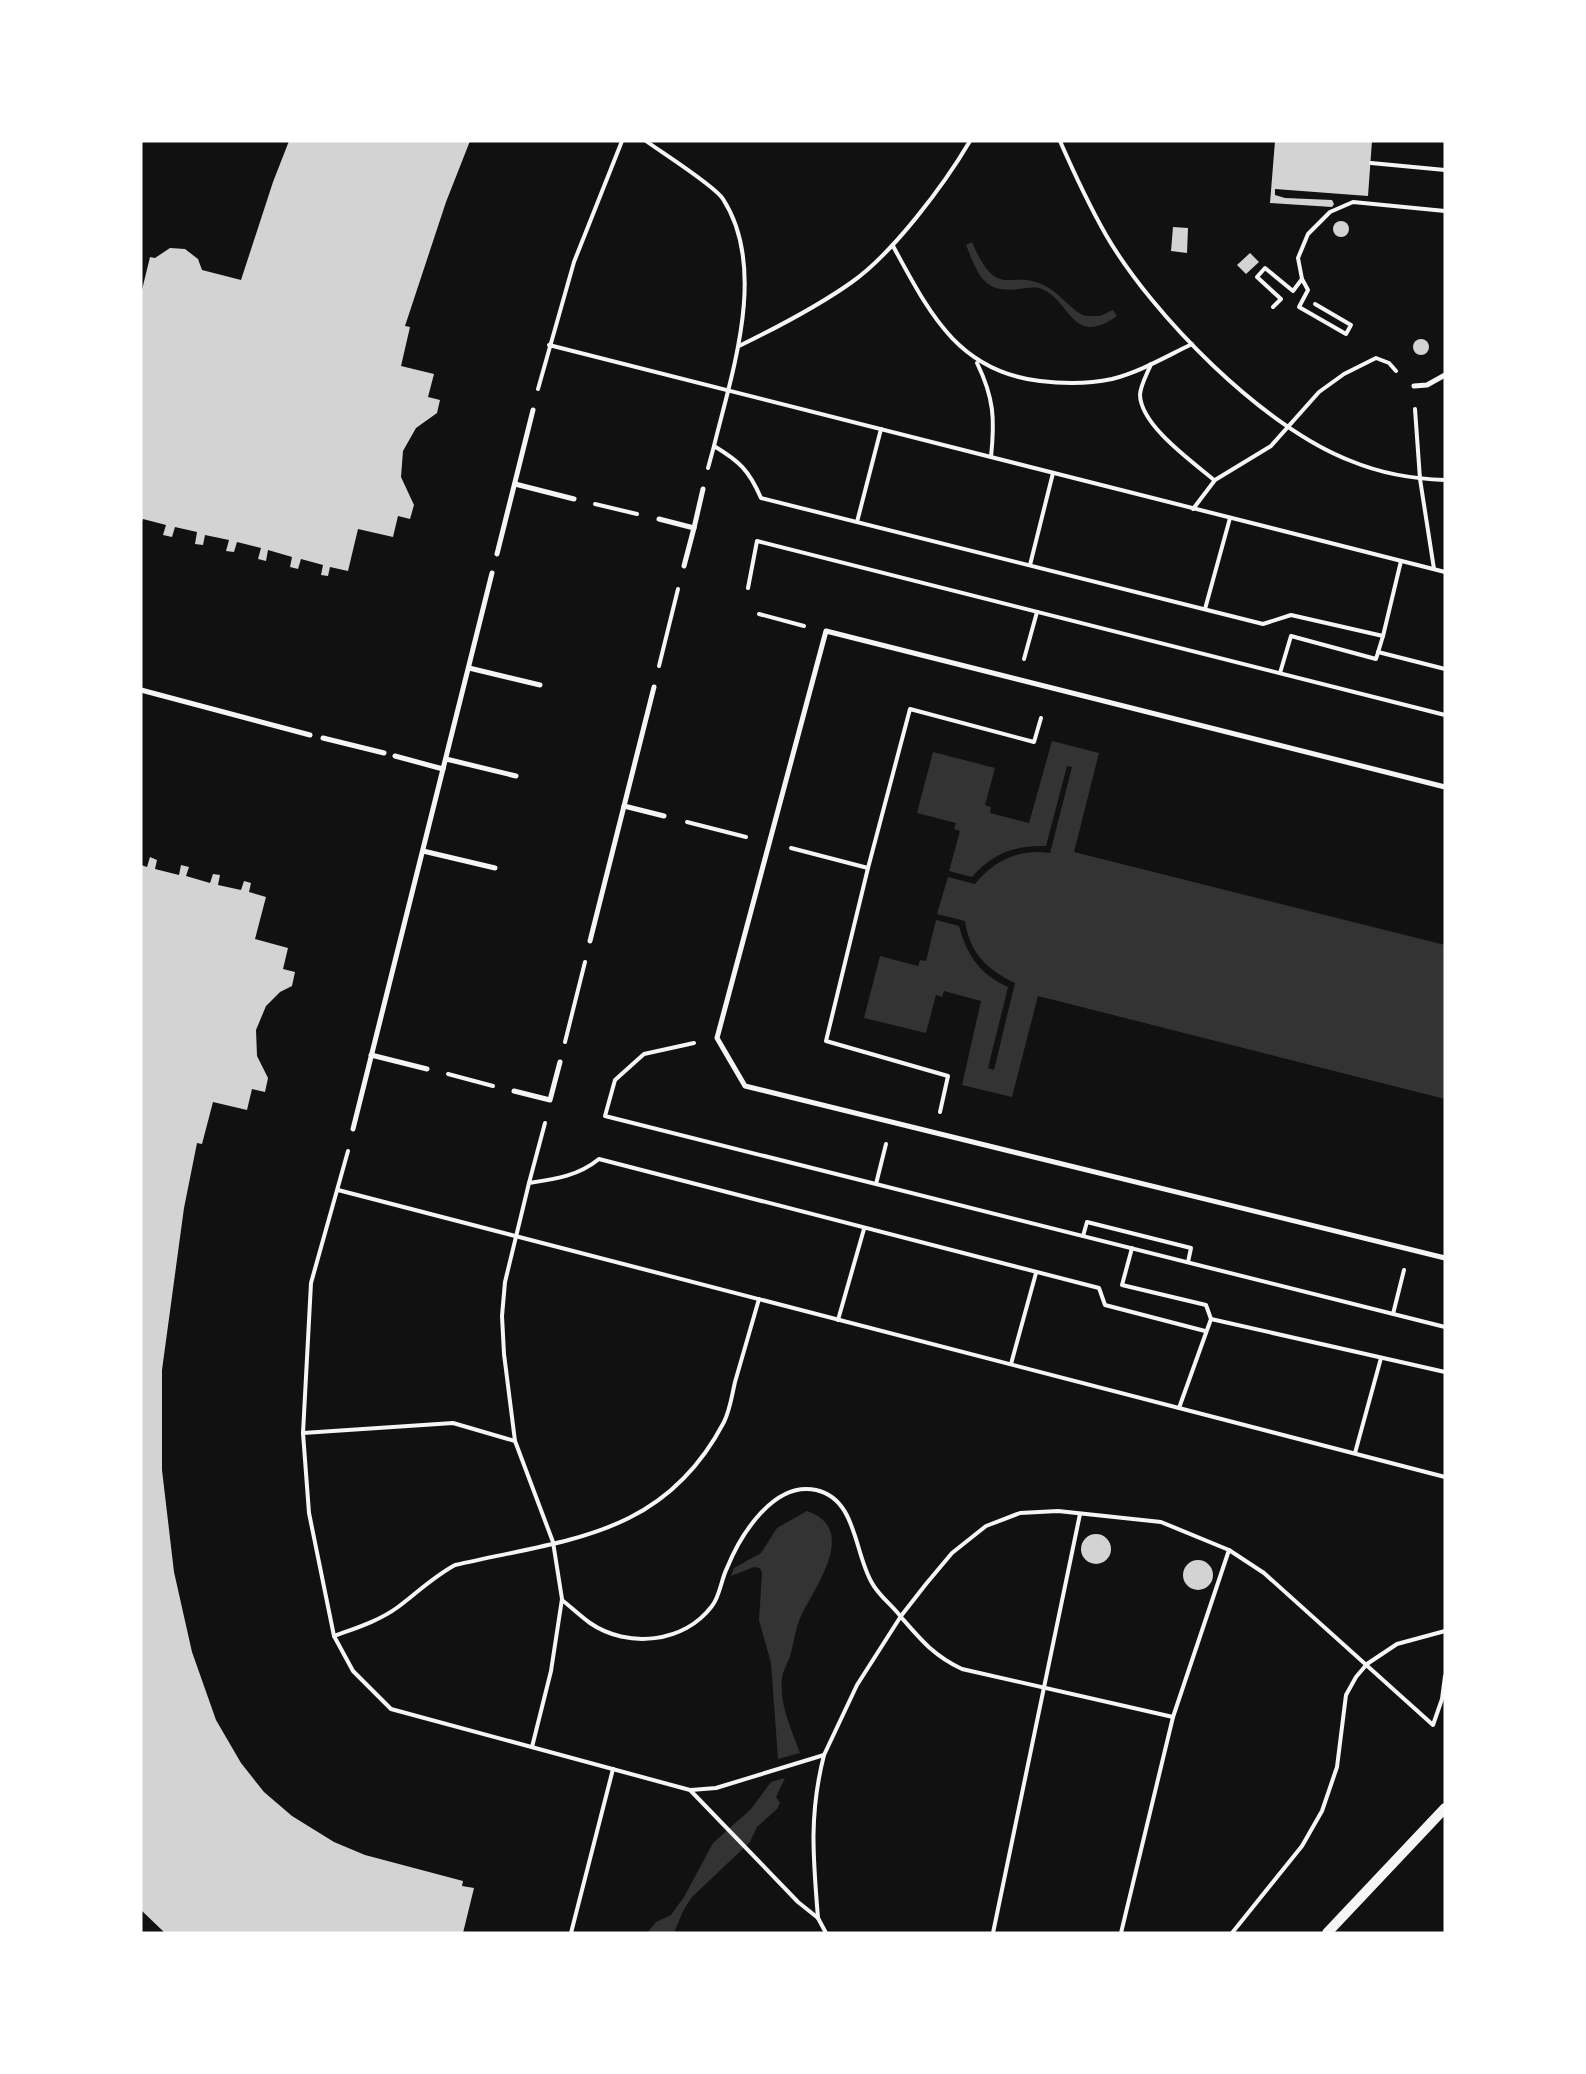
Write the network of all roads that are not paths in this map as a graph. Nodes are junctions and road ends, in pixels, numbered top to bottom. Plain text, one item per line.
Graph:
1 (1445, 375) edge
2 (1414, 386) road end
3 (533, 410) dead end
4 (515, 484) junction
5 (703, 489) dead end
6 (574, 499) road end
7 (659, 519) road end
8 (694, 528) junction
9 (497, 554) dead end
10 (684, 566) road end
11 (492, 573) dead end
12 (469, 668) junction
13 (540, 685) dead end
14 (654, 687) road end
15 (141, 690) edge
16 (310, 735) dead end
17 (323, 738) dead end
18 (384, 753) dead end
19 (395, 756) dead end
20 (446, 759) junction
21 (443, 769) junction
22 (516, 776) dead end
23 (1445, 787) edge
24 (624, 806) junction
25 (664, 816) dead end
26 (423, 851) junction
27 (495, 868) dead end
28 (590, 941) road end
29 (371, 1054) junction
30 (560, 1062) road end
31 (427, 1069) road end
32 (514, 1091) road end
33 (353, 1129) dead end
34 (1445, 1258) edge
35 (1445, 1808) edge
36 (1327, 1933) edge

1 - 2 street
3 - 4 street
4 - 6 street
4 - 9 street
5 - 8 street
7 - 8 street
8 - 10 street
11 - 12 street
12 - 13 street
12 - 20 street
14 - 24 street
15 - 16 street
17 - 18 street
19 - 21 street
20 - 21 street
20 - 22 street
21 - 26 street
23 - 34 street
24 - 25 street
24 - 28 street
26 - 27 street
26 - 29 street
29 - 31 street
29 - 33 street
30 - 32 street
35 - 36 street

